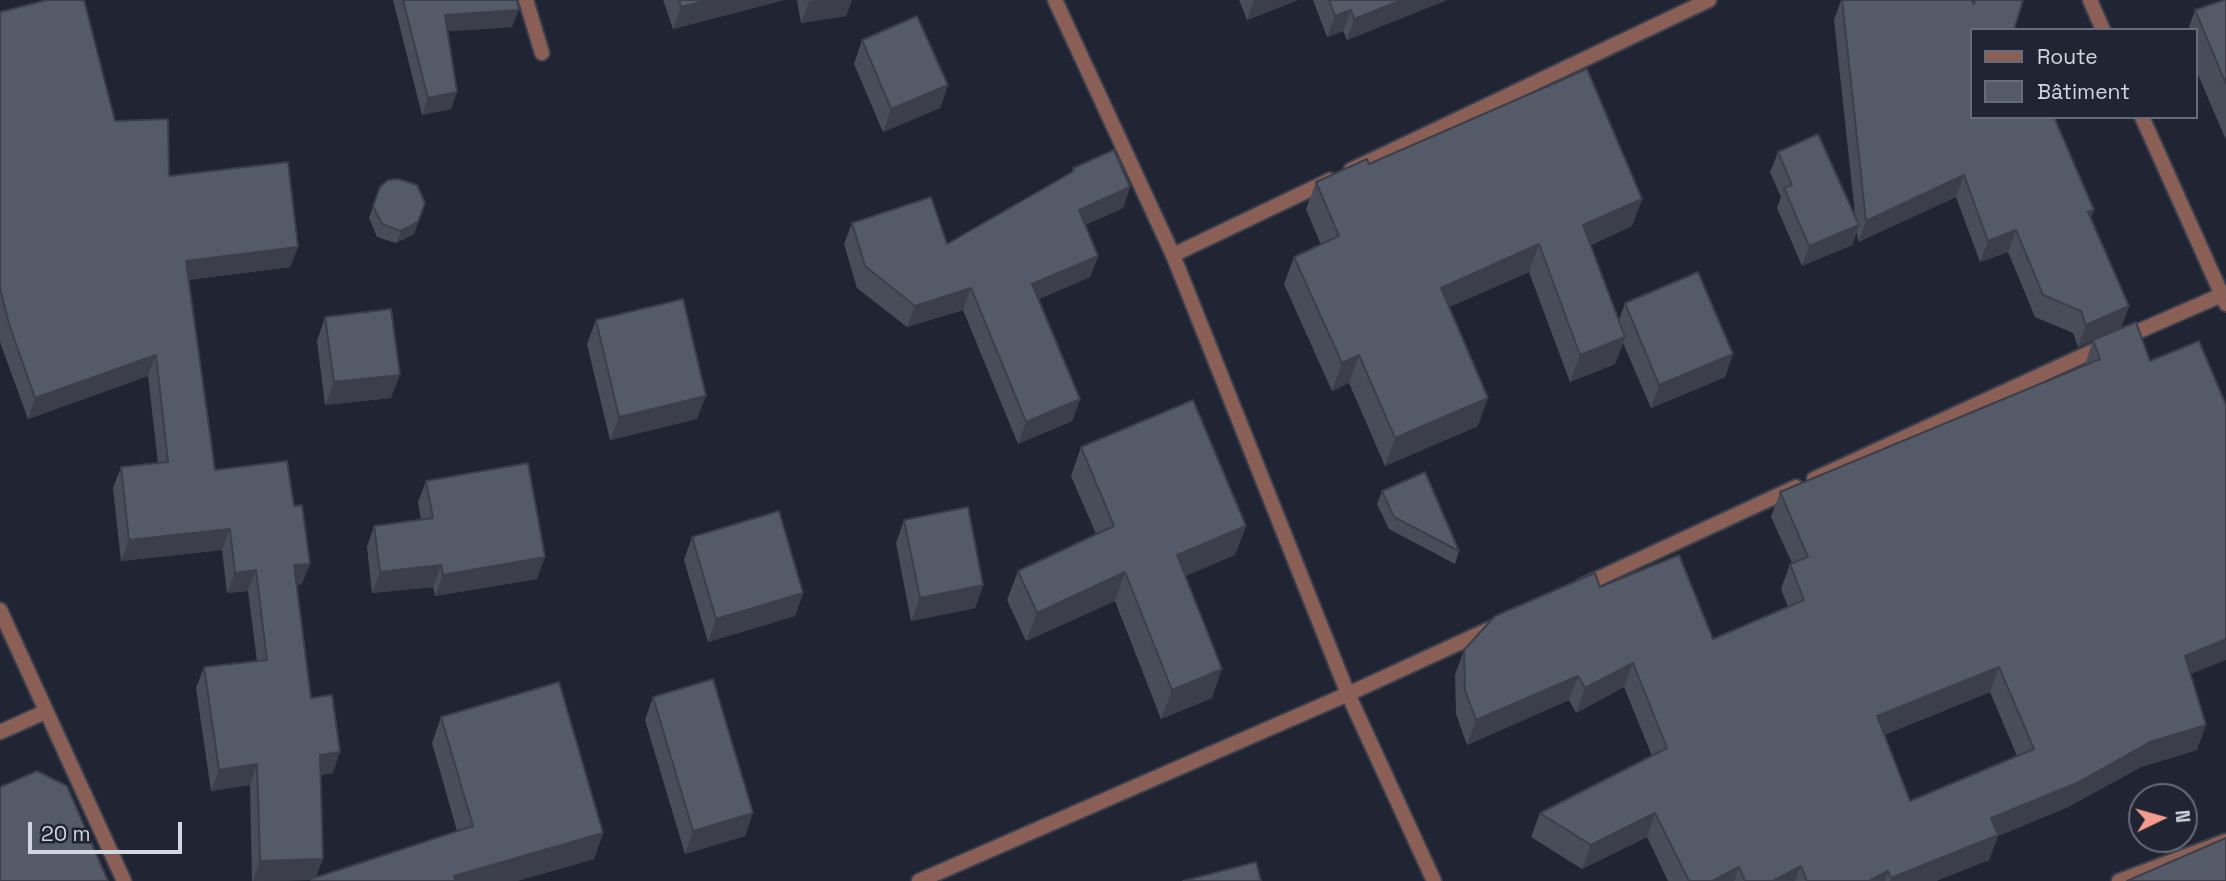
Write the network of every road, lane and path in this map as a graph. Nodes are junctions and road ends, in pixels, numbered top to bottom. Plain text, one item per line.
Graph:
1 (526, 0) edge
2 (1055, 0) edge
3 (1709, 0) edge
4 (2090, 0) edge
5 (2102, 28) edge
6 (542, 53) dead end
7 (2143, 119) edge
8 (1173, 255) junction
9 (2225, 298) edge
10 (1564, 594) edge
11 (0, 610) edge
12 (1513, 618) edge
13 (1348, 694) junction
14 (46, 712) junction
15 (0, 732) edge
16 (2226, 841) edge
17 (124, 881) edge
18 (919, 881) edge
19 (1434, 881) edge
20 (2119, 881) edge

1 - 6 street
2 - 8 street
3 - 8 street
4 - 5 street
7 - 9 street
8 - 13 street
9 - 10 street
11 - 14 street
12 - 13 street
13 - 18 street
13 - 19 street
14 - 15 street
14 - 17 street
16 - 20 street

